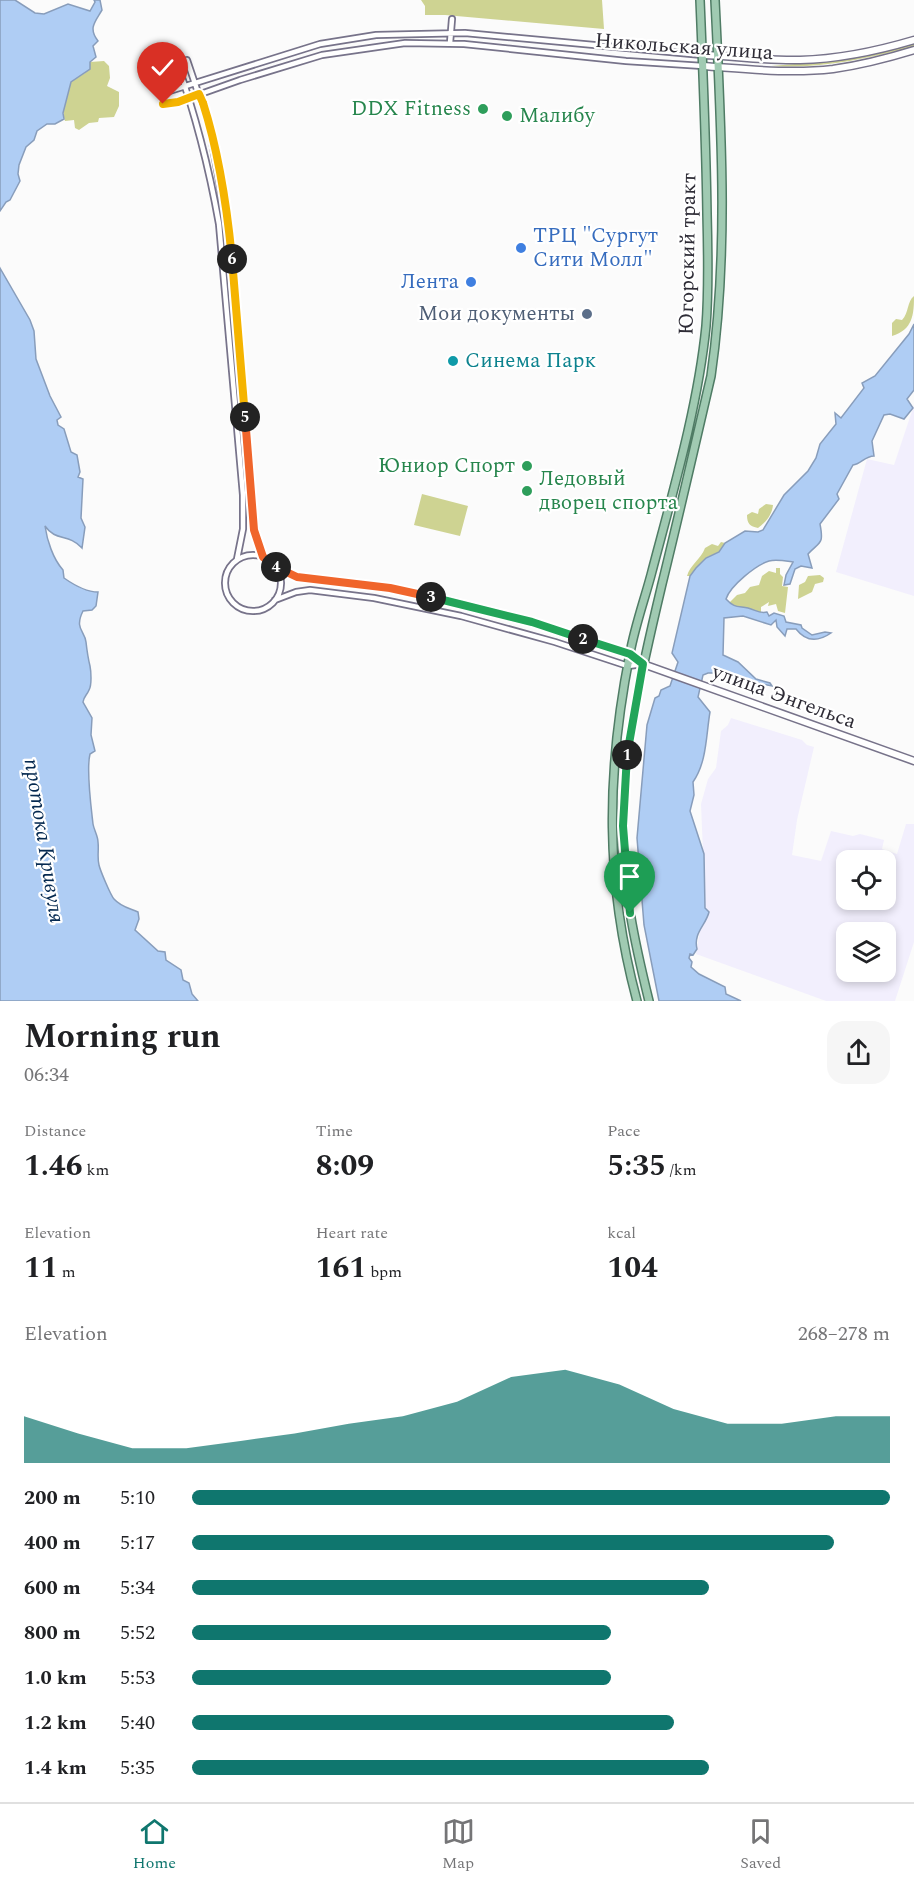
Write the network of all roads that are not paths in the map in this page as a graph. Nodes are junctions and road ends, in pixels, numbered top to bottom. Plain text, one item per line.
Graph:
1 (700, 0) edge
2 (715, 0) edge
3 (452, 18) dead end
4 (451, 32) junction
5 (914, 40) edge
6 (450, 43) junction
7 (914, 50) edge
8 (702, 55) junction
9 (717, 55) junction
10 (187, 60) dead end
11 (177, 63) dead end
12 (703, 66) junction
13 (718, 67) junction
14 (195, 82) junction
15 (185, 86) junction
16 (160, 94) dead end
17 (199, 94) junction
18 (189, 97) junction
19 (163, 104) dead end
20 (263, 557) junction
21 (237, 559) junction
22 (276, 567) junction
23 (384, 587) junction
24 (275, 600) junction
25 (384, 600) junction
26 (630, 654) junction
27 (643, 664) junction
28 (628, 666) junction
29 (914, 761) edge
30 (637, 1001) edge
31 (649, 1001) edge

1 - 8 main road, Югорский тракт
2 - 9 main road, Югорский тракт
3 - 4 street
4 - 6 street
4 - 8 street, Никольская улица
4 - 14 street, Никольская улица
5 - 9 street, Никольская улица
6 - 12 street, Никольская улица
6 - 17 street, Никольская улица
7 - 13 street, Никольская улица
8 - 9 street, Никольская улица
8 - 12 main road, Югорский тракт
9 - 13 main road, Югорский тракт
10 - 14 street
11 - 15 street
12 - 13 street, Никольская улица
12 - 26 main road, Югорский тракт
13 - 27 main road, Югорский тракт
14 - 15 street, Никольская улица
14 - 17 street
15 - 16 street, Никольская улица
15 - 18 street
17 - 18 street, Никольская улица
17 - 20 street
18 - 19 street, Никольская улица
18 - 21 street
20 - 21 street
20 - 22 street
21 - 24 street
22 - 23 street, улица Энгельса
22 - 24 street
23 - 25 street
23 - 26 street, улица Энгельса
24 - 25 street, улица Энгельса
25 - 28 street, улица Энгельса
26 - 27 street, улица Энгельса
26 - 28 main road, Югорский тракт
27 - 28 street, улица Энгельса
27 - 29 street, улица Энгельса
27 - 31 main road, Югорский тракт
28 - 30 main road, Югорский тракт

